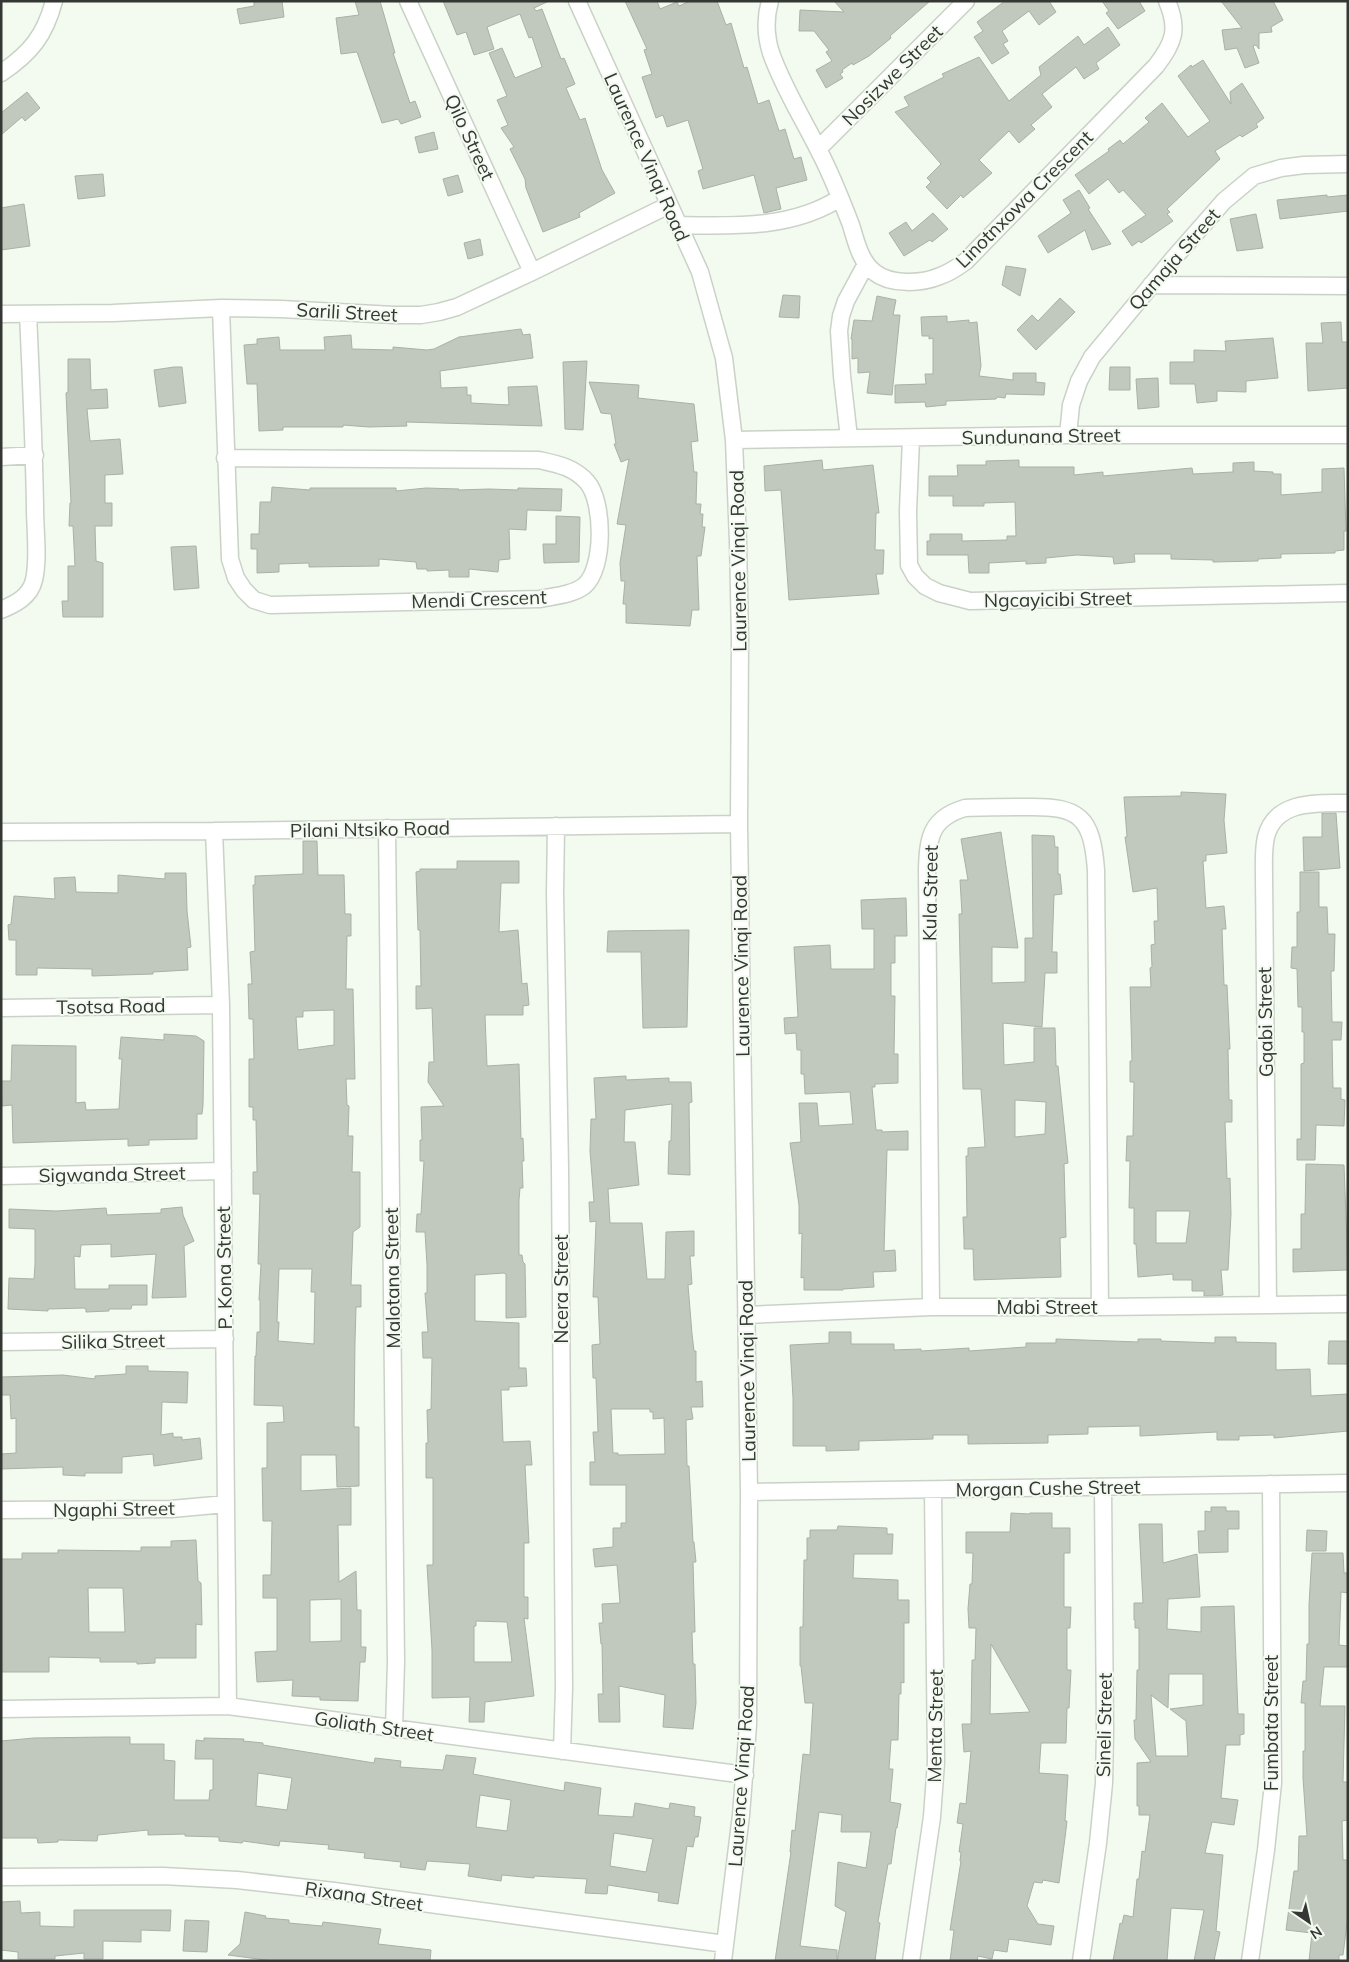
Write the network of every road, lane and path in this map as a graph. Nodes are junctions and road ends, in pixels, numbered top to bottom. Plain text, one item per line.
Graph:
1 (54, 1) edge
2 (408, 1) edge
3 (577, 1) edge
4 (770, 1) edge
5 (966, 1) edge
6 (1167, 1) edge
7 (1, 73) edge
8 (818, 149) junction
9 (1348, 164) edge
10 (840, 198) junction
11 (669, 206) junction
12 (678, 225) junction
13 (866, 264) junction
14 (532, 272) junction
15 (1151, 285) junction
16 (1348, 286) edge
17 (221, 308) junction
18 (1, 314) edge
19 (28, 314) junction
20 (1068, 435) junction
21 (1348, 435) edge
22 (849, 438) junction
23 (911, 439) junction
24 (734, 440) junction
25 (34, 455) junction
26 (1, 457) edge
27 (225, 458) junction
28 (1348, 594) edge
29 (1, 610) edge
30 (1348, 803) edge
31 (739, 824) junction
32 (556, 826) junction
33 (387, 828) junction
34 (214, 831) junction
35 (1, 832) edge
36 (221, 1005) junction
37 (1, 1008) edge
38 (223, 1171) junction
39 (1, 1176) edge
40 (1268, 1304) junction
41 (1348, 1304) edge
42 (1100, 1307) junction
43 (931, 1308) junction
44 (746, 1315) junction
45 (225, 1339) junction
46 (1, 1342) edge
47 (1348, 1483) edge
48 (1271, 1484) junction
49 (1103, 1488) junction
50 (933, 1490) junction
51 (749, 1492) junction
52 (226, 1504) junction
53 (1, 1510) edge
54 (228, 1706) junction
55 (1, 1709) edge
56 (394, 1728) junction
57 (562, 1751) junction
58 (745, 1775) junction
59 (1, 1877) edge
60 (725, 1944) junction
61 (722, 1961) edge
62 (911, 1961) edge
63 (1081, 1961) edge
64 (1250, 1961) edge

1 - 7 street
2 - 14 street, Qilo Street
3 - 11 street, Laurence Vinqi Road
4 - 8 street
5 - 8 street, Nosizwe Street
6 - 13 street, Linotnxowa Crescent
8 - 10 street
9 - 15 street, Qamaja Street
10 - 12 street
10 - 13 street
11 - 12 street, Laurence Vinqi Road
11 - 14 street, Sarili Street
12 - 24 street, Laurence Vinqi Road
13 - 22 street
14 - 17 street, Sarili Street
15 - 16 street
15 - 20 street, Qamaja Street
17 - 19 street, Sarili Street
17 - 27 street, Mendi Crescent
18 - 19 street, Sarili Street
19 - 25 street
20 - 21 street, Sundunana Street
20 - 23 street, Sundunana Street
22 - 23 street, Sundunana Street
22 - 24 street, Sundunana Street
23 - 28 street, Ngcayicibi Street
24 - 31 street, Laurence Vinqi Road
25 - 26 street
25 - 29 street
27 - 27 street, Mendi Crescent
30 - 40 street, Gqabi Street
31 - 32 street, Pilani Ntsiko Road
31 - 44 street, Laurence Vinqi Road
32 - 33 street, Pilani Ntsiko Road
32 - 57 street, Ncera Street
33 - 34 street, Pilani Ntsiko Road
33 - 56 street, Malotana Street
34 - 35 street, Pilani Ntsiko Road
34 - 36 street, P. Kona Street
36 - 37 street, Tsotsa Road
36 - 38 street, P. Kona Street
38 - 39 street, Sigwanda Street
38 - 45 street, P. Kona Street
40 - 41 street, Mabi Street
40 - 42 street, Mabi Street
42 - 43 street, Mabi Street
42 - 43 street, Kula Street
43 - 44 street, Mabi Street
44 - 51 street, Laurence Vinqi Road
45 - 46 street, Silika Street
45 - 52 street, P. Kona Street
47 - 48 street, Morgan Cushe Street
48 - 49 street, Morgan Cushe Street
48 - 64 street, Fumbata Street
49 - 50 street, Morgan Cushe Street
49 - 63 street, Sineli Street
50 - 51 street, Morgan Cushe Street
50 - 62 street, Menta Street
51 - 58 street, Laurence Vinqi Road
52 - 53 street, Ngaphi Street
52 - 54 street, P. Kona Street
54 - 55 street, Goliath Street
54 - 56 street, Goliath Street
56 - 57 street, Goliath Street
57 - 58 street, Goliath Street
58 - 60 street, Laurence Vinqi Road
59 - 60 street, Rixana Street
60 - 61 street, Laurence Vinqi Road

